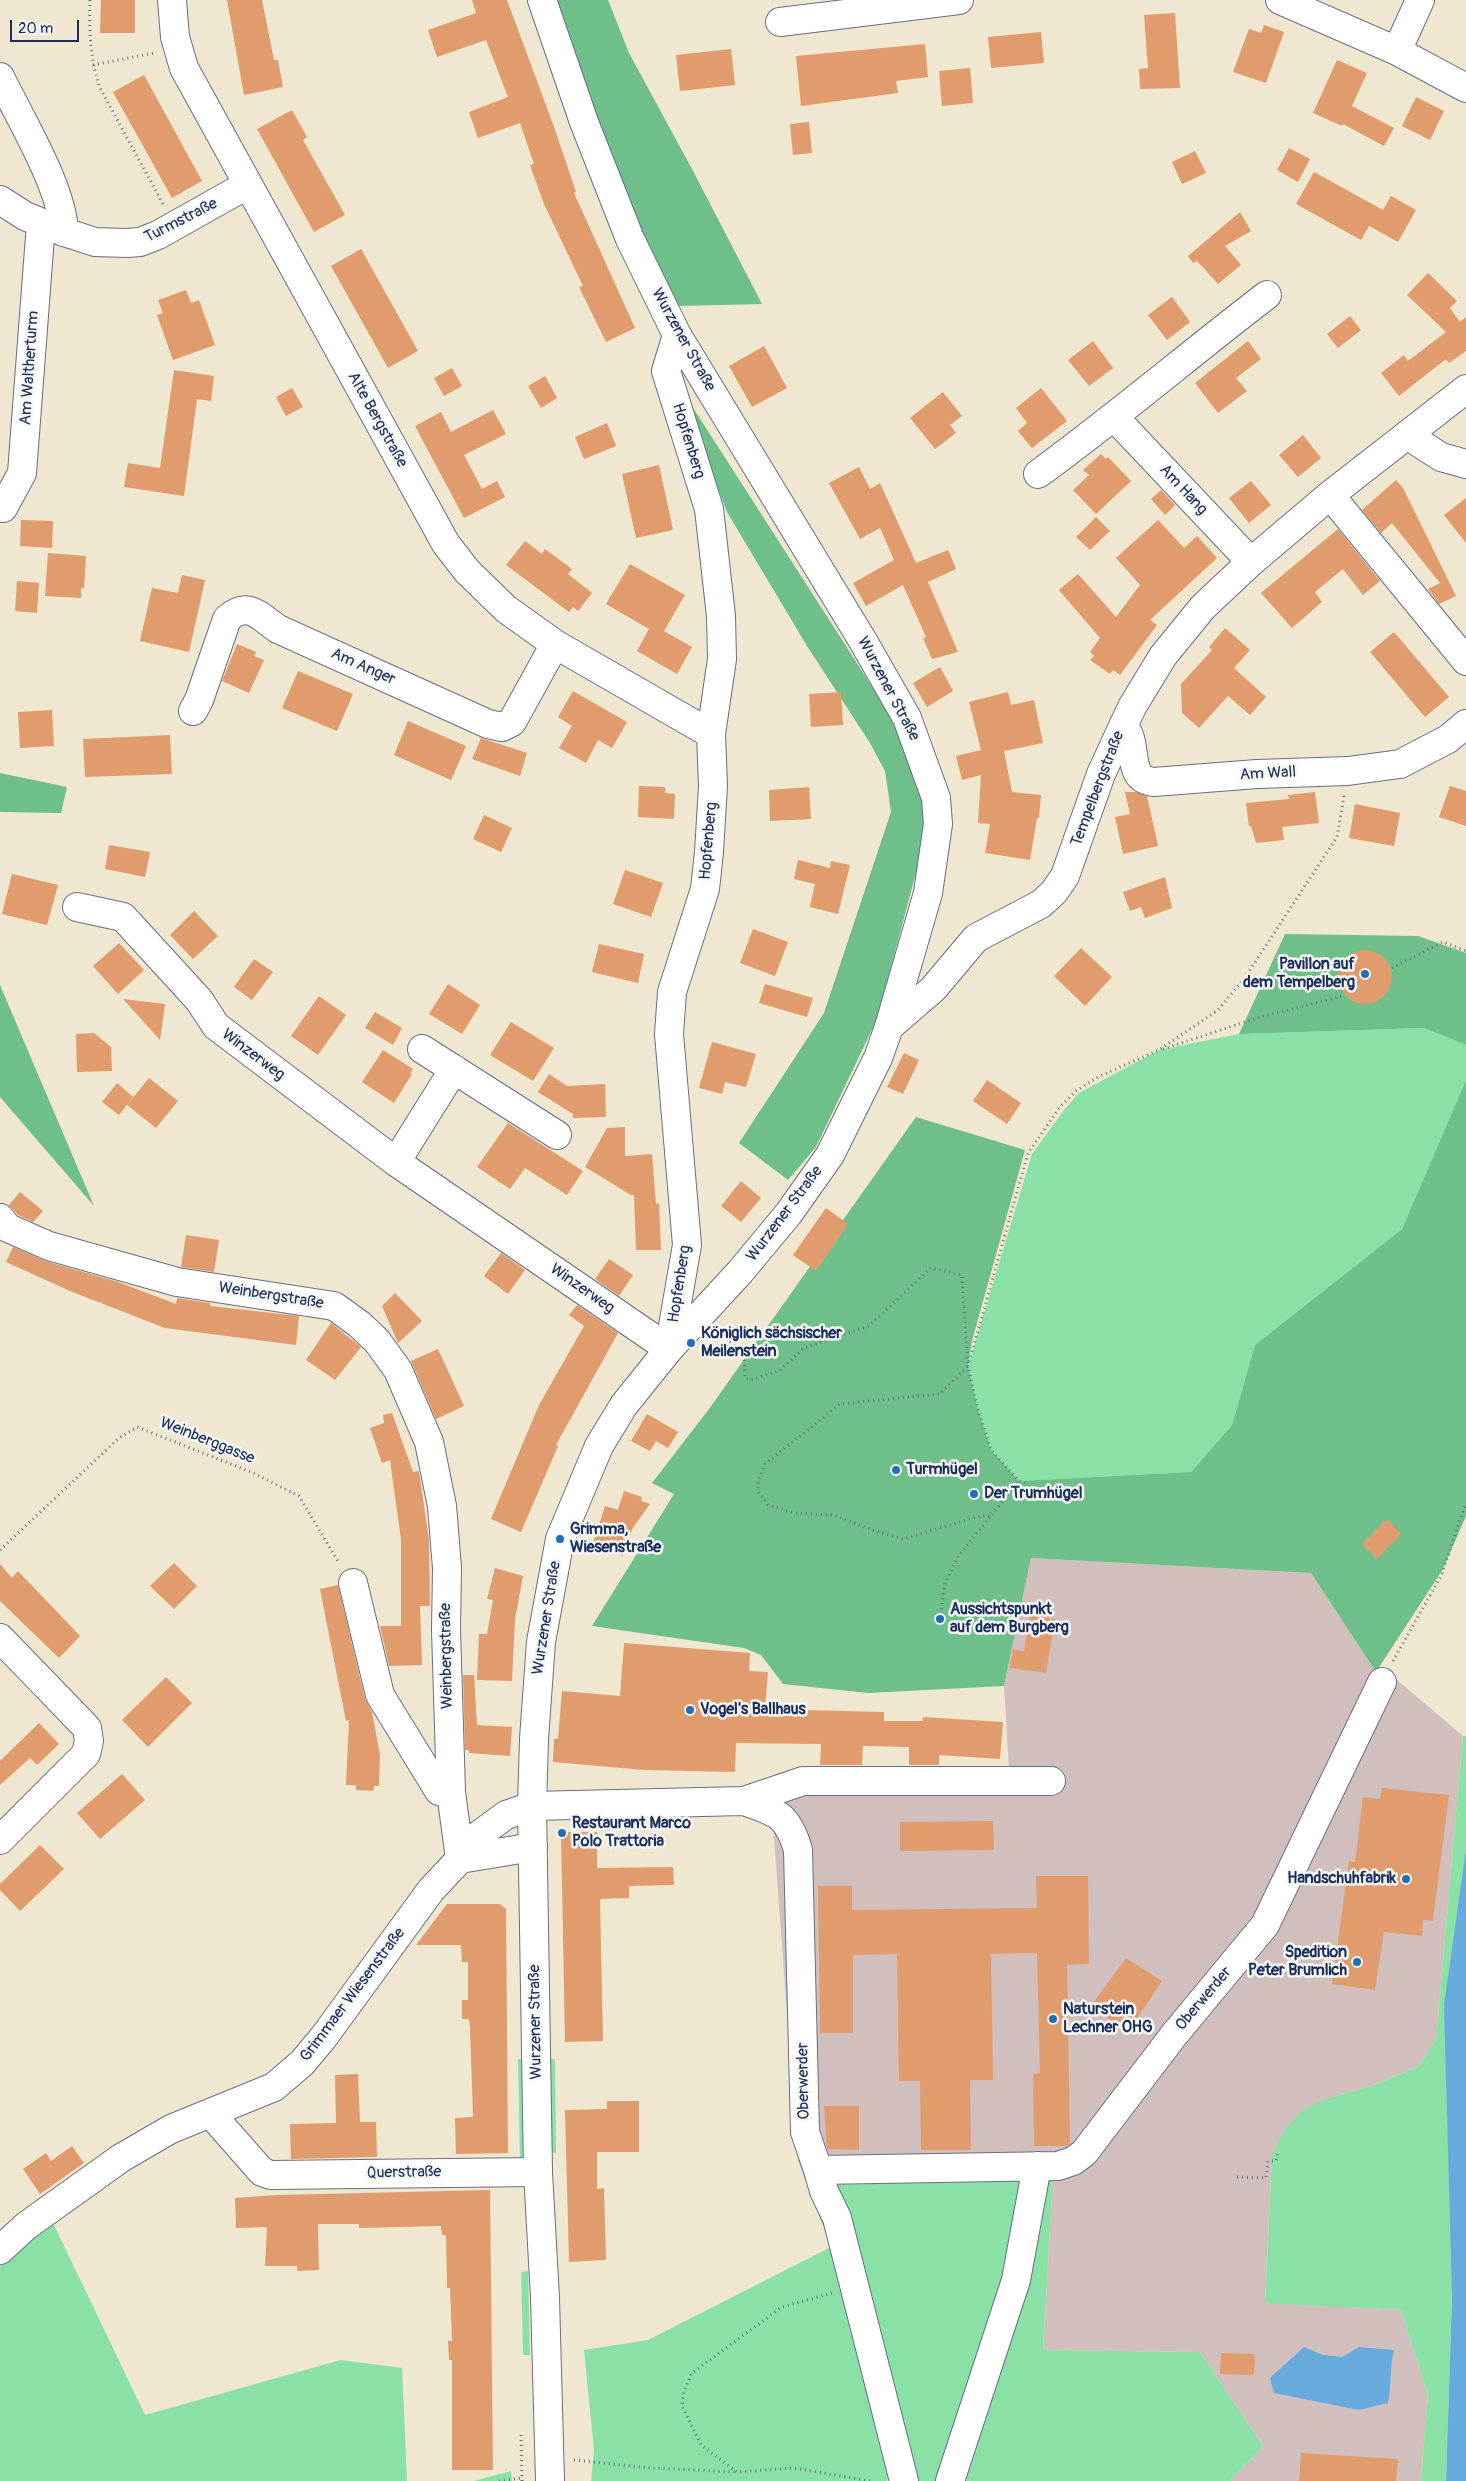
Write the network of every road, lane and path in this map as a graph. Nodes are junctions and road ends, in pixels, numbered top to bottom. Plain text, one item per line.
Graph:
1 (90, 0) edge
2 (172, 0) edge
3 (542, 0) edge
4 (959, 0) edge
5 (1280, 0) edge
6 (1420, 0) edge
7 (780, 22) dead end
8 (178, 48) junction
9 (1397, 51) junction
10 (93, 65) junction
11 (0, 77) edge
12 (1466, 88) edge
13 (247, 185) junction
14 (0, 200) edge
15 (175, 225) junction
16 (53, 228) junction
17 (1267, 295) dead end
18 (677, 335) junction
19 (1466, 389) edge
20 (1115, 418) junction
21 (1407, 435) junction
22 (1466, 464) edge
23 (1038, 474) dead end
24 (1330, 495) junction
25 (3, 508) dead end
26 (1251, 562) junction
27 (556, 644) junction
28 (1466, 661) edge
29 (193, 711) dead end
30 (1123, 726) junction
31 (711, 734) junction
32 (1460, 736) edge
33 (1348, 770) junction
34 (77, 907) dead end
35 (1466, 951) edge
36 (1392, 968) dead end
37 (1343, 996) dead end
38 (889, 1027) junction
39 (422, 1049) dead end
40 (1159, 1050) junction
41 (454, 1069) junction
42 (557, 1135) dead end
43 (396, 1162) junction
44 (0, 1218) edge
45 (701, 1314) junction
46 (669, 1349) junction
47 (968, 1366) junction
48 (1018, 1481) junction
49 (1025, 1483) dead end
50 (1466, 1503) edge
51 (992, 1516) junction
52 (0, 1550) edge
53 (348, 1577) joint
54 (940, 1619) dead end
55 (0, 1638) edge
56 (1382, 1682) joint
57 (1051, 1780) dead end
58 (451, 1792) junction
59 (744, 1800) junction
60 (532, 1806) junction
61 (0, 1840) edge
62 (533, 1848) junction
63 (460, 1859) junction
64 (211, 2114) junction
65 (1278, 2152) dead end
66 (1037, 2166) junction
67 (818, 2170) junction
68 (538, 2172) junction
69 (1237, 2177) dead end
70 (0, 2250) edge
71 (855, 2286) junction
72 (574, 2460) dead end
73 (737, 2472) junction
74 (522, 2478) dead end
75 (499, 2481) edge
76 (550, 2481) edge
77 (871, 2481) edge
78 (904, 2481) edge
79 (950, 2481) edge

1 - 10 path
2 - 8 street, Alte Bergstraße
3 - 18 street, Wurzener Straße
4 - 7 street
5 - 9 street
6 - 9 street
8 - 10 path
8 - 13 street, Alte Bergstraße
9 - 12 street
10 - 15 path
11 - 16 street, Am Waltherturm
13 - 15 street, Turmstraße
13 - 27 street, Alte Bergstraße
14 - 16 street, Turmstraße
15 - 16 street, Turmstraße
16 - 25 street, Am Waltherturm
17 - 20 street
18 - 31 street, Hopfenberg
18 - 38 street, Wurzener Straße
19 - 21 street, Tempelbergstraße
20 - 23 street
20 - 26 street, Am Hang
21 - 22 street
21 - 24 street, Tempelbergstraße
24 - 26 street, Tempelbergstraße
24 - 28 street
26 - 30 street, Tempelbergstraße
27 - 29 street, Am Anger
27 - 31 street, Alte Bergstraße
30 - 33 street, Am Wall
30 - 38 street, Tempelbergstraße
31 - 46 street, Hopfenberg
32 - 33 street, Am Wall
33 - 40 path
34 - 43 street, Winzerweg
35 - 36 path
37 - 40 path
38 - 45 street, Wurzener Straße
39 - 41 street
40 - 47 path
41 - 42 street
41 - 43 street
43 - 46 street, Winzerweg
44 - 58 street, Weinbergstraße
45 - 46 street, Wurzener Straße
45 - 47 path
46 - 60 street, Wurzener Straße
47 - 48 path
47 - 51 path
48 - 49 path
48 - 51 path
50 - 56 path
51 - 54 path
52 - 53 path, Weinberggasse
53 - 58 street
55 - 61 street
56 - 66 street, Oberwerder
57 - 59 street, Oberwerder
58 - 63 street, Weinbergstraße
59 - 60 street, Oberwerder
59 - 67 street, Oberwerder
60 - 62 street, Wurzener Straße
60 - 63 street, Grimmaer Wiesenstraße
62 - 63 street
62 - 68 street, Wurzener Straße
63 - 64 street, Grimmaer Wiesenstraße
64 - 68 street, Querstraße
64 - 70 street, Grimmaer Wiesenstraße
65 - 69 path
66 - 67 street, Oberwerder
66 - 79 street
67 - 71 street
68 - 76 street, Wurzener Straße
71 - 73 path
71 - 78 street
72 - 73 path
73 - 77 path
74 - 75 path

